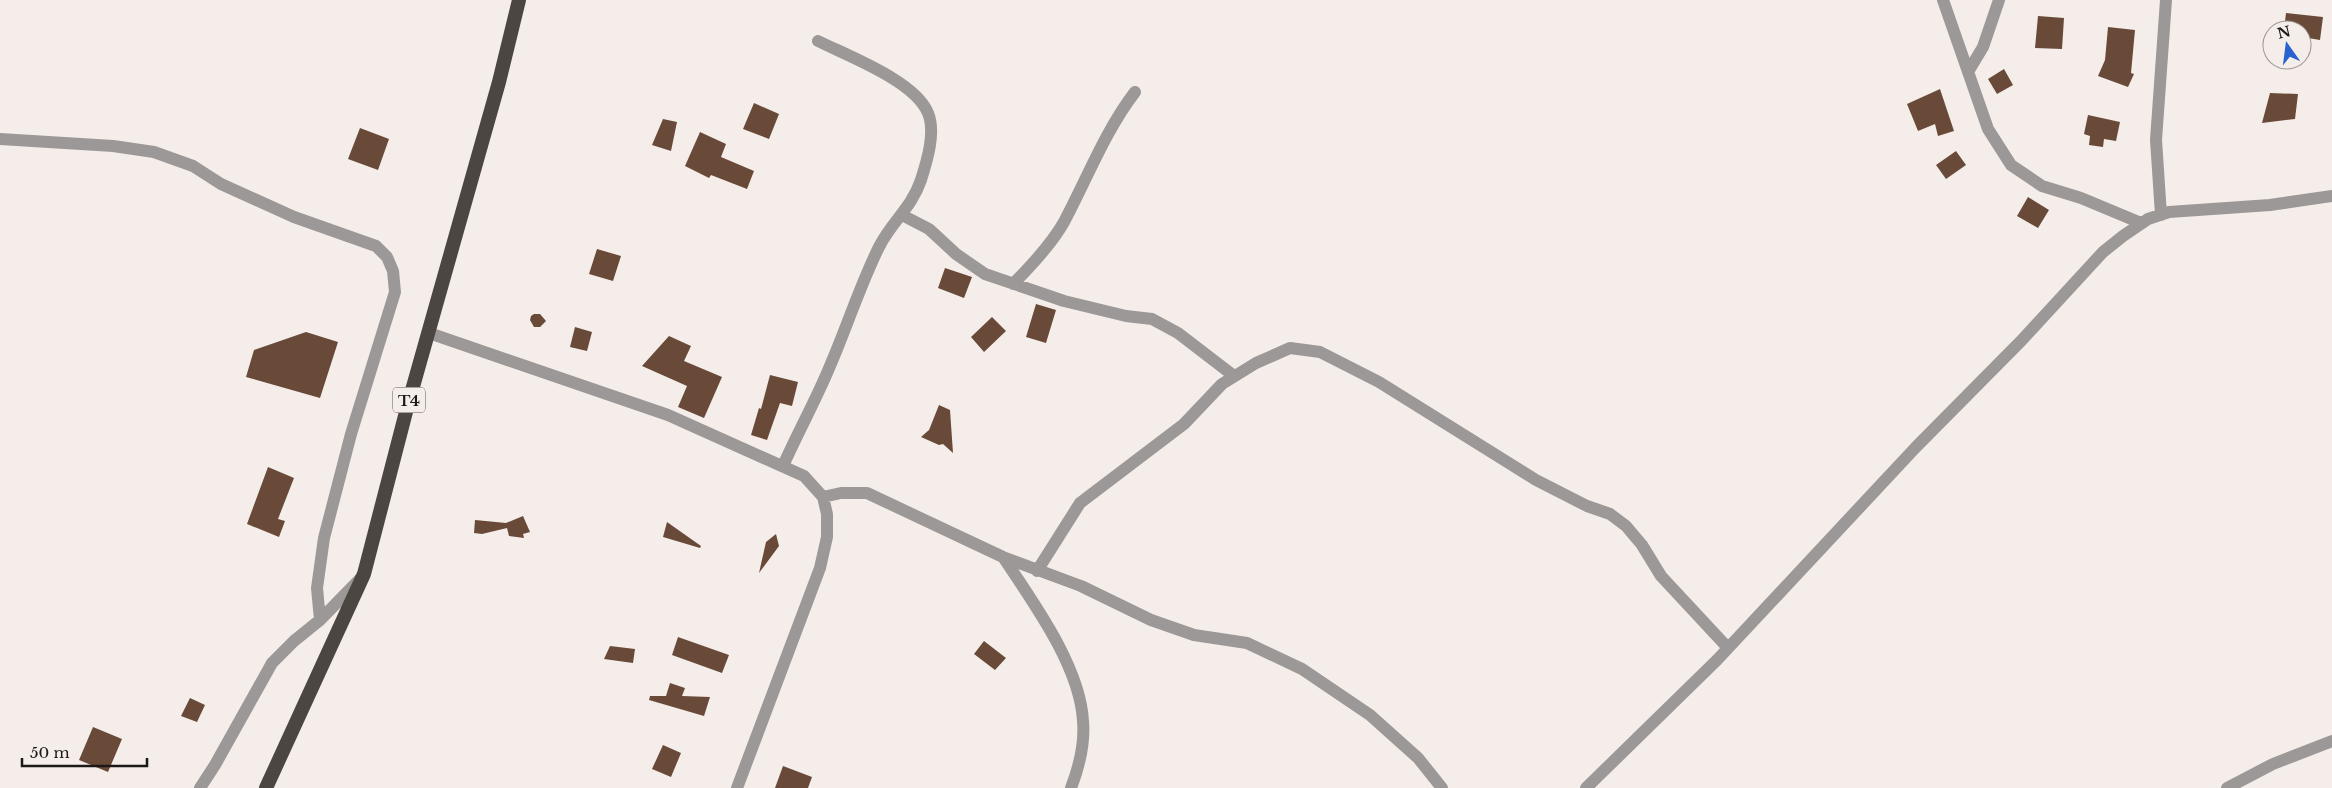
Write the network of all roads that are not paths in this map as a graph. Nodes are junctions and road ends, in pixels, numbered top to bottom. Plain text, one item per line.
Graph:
1 (519, 0) edge
2 (1943, 0) edge
3 (1999, 0) edge
4 (2166, 0) edge
5 (818, 41) dead end
6 (1968, 72) junction
7 (1135, 92) dead end
8 (0, 139) edge
9 (2332, 196) edge
10 (902, 215) junction
11 (2161, 215) junction
12 (2141, 223) junction
13 (1013, 284) junction
14 (430, 333) junction
15 (1234, 376) junction
16 (782, 466) junction
17 (823, 497) junction
18 (1003, 557) junction
19 (1037, 571) junction
20 (364, 574) junction
21 (320, 620) junction
22 (1728, 648) junction
23 (2332, 741) edge
24 (200, 788) edge
25 (266, 788) edge
26 (737, 788) edge
27 (1072, 788) edge
28 (1442, 788) edge
29 (1586, 788) edge
30 (2227, 788) edge

1 - 14 highway, T4
2 - 6 street
3 - 6 street
4 - 11 street
5 - 10 street
6 - 12 street
7 - 13 street
8 - 21 street
9 - 11 street
10 - 13 street
10 - 16 street
11 - 12 street
12 - 22 street
13 - 15 street
14 - 16 street
14 - 20 highway, T4
15 - 19 street
15 - 22 street
16 - 17 street
17 - 18 street
17 - 26 street
18 - 19 street
18 - 27 street
19 - 28 street
20 - 21 street
20 - 25 highway, T4
21 - 24 street
22 - 29 street
23 - 30 street

